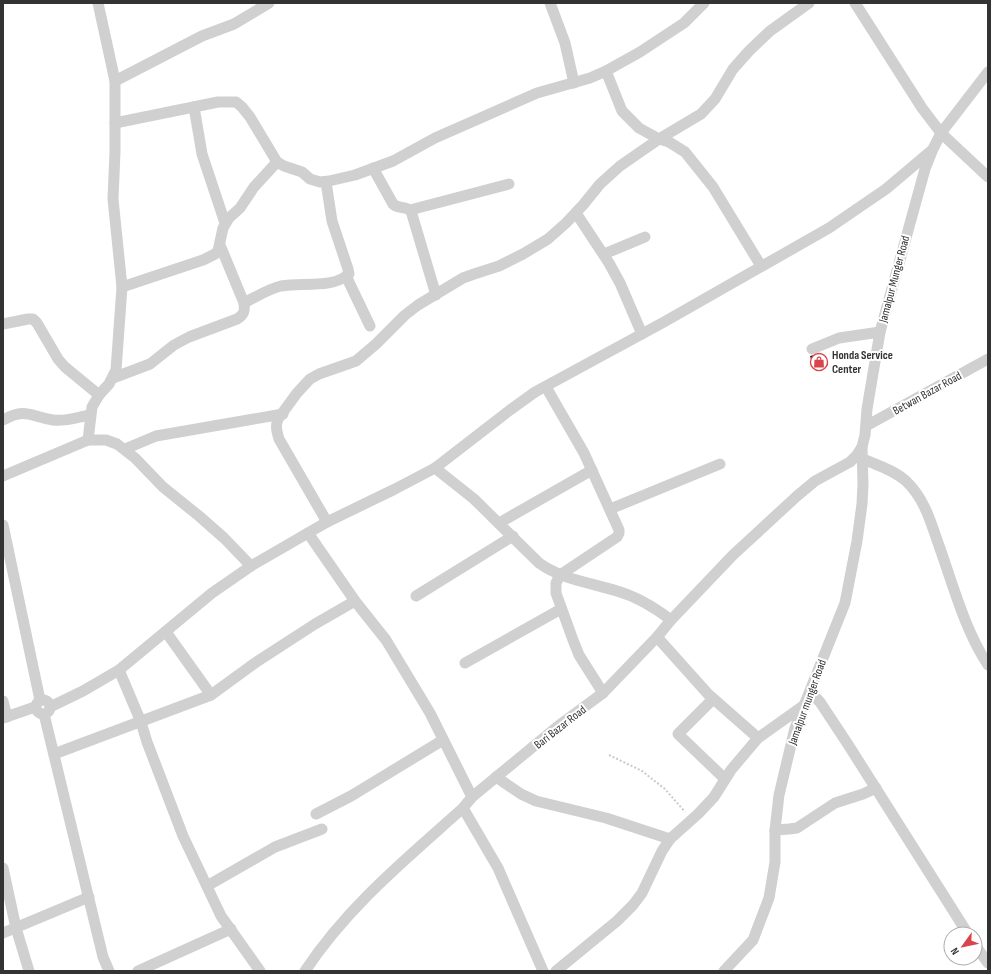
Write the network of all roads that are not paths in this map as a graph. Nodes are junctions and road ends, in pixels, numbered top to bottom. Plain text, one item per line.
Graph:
1 (98, 3) edge
2 (268, 3) edge
3 (550, 3) edge
4 (704, 3) edge
5 (809, 3) edge
6 (855, 3) edge
7 (606, 71) junction
8 (988, 72) edge
9 (115, 82) junction
10 (574, 83) junction
11 (194, 107) junction
12 (115, 123) junction
13 (941, 133) junction
14 (659, 139) junction
15 (933, 149) junction
16 (277, 162) junction
17 (373, 168) junction
18 (988, 177) edge
19 (326, 182) junction
20 (509, 184) dead end
21 (410, 210) junction
22 (576, 212) junction
23 (226, 223) junction
24 (645, 237) dead end
25 (220, 245) junction
26 (604, 254) junction
27 (761, 266) junction
28 (346, 276) junction
29 (122, 287) junction
30 (436, 295) junction
31 (244, 303) junction
32 (3, 324) edge
33 (370, 326) dead end
34 (880, 332) junction
35 (642, 334) junction
36 (812, 348) dead end
37 (988, 359) edge
38 (113, 378) junction
39 (546, 387) junction
40 (99, 396) junction
41 (283, 414) junction
42 (90, 415) junction
43 (3, 420) edge
44 (866, 426) junction
45 (88, 440) junction
46 (862, 447) junction
47 (125, 449) junction
48 (863, 459) junction
49 (720, 464) dead end
50 (435, 468) junction
51 (592, 470) junction
52 (3, 476) edge
53 (815, 481) joint
54 (610, 509) junction
55 (327, 522) junction
56 (499, 523) junction
57 (3, 525) edge
58 (308, 533) junction
59 (512, 536) junction
60 (251, 566) junction
61 (560, 575) junction
62 (416, 596) dead end
63 (355, 601) junction
64 (561, 609) junction
65 (671, 620) junction
66 (166, 632) junction
67 (657, 637) junction
68 (465, 663) dead end
69 (988, 665) edge
70 (119, 670) junction
71 (810, 692) junction
72 (603, 693) junction
73 (211, 695) junction
74 (713, 699) junction
75 (3, 701) edge
76 (804, 706) junction
77 (42, 707) junction
78 (5, 717) edge
79 (141, 722) junction
80 (758, 738) junction
81 (443, 740) junction
82 (54, 754) junction
83 (496, 777) junction
84 (725, 779) junction
85 (876, 788) junction
86 (472, 797) junction
87 (463, 808) junction
88 (316, 814) dead end
89 (322, 829) dead end
90 (775, 830) junction
91 (670, 839) junction
92 (3, 868) edge
93 (207, 886) junction
94 (89, 897) junction
95 (963, 926) edge
96 (16, 928) junction
97 (231, 929) junction
98 (3, 933) edge
99 (29, 971) edge
100 (109, 971) edge
101 (138, 971) edge
102 (260, 971) edge
103 (305, 971) edge
104 (543, 971) edge
105 (556, 971) edge
106 (724, 971) edge

1 - 9 street
2 - 9 street
3 - 10 street
4 - 7 street
5 - 14 street
6 - 13 street
7 - 10 street
7 - 14 street
8 - 13 street, Jamalpur Munger Road
9 - 12 street
10 - 17 street
11 - 12 street
11 - 16 street
11 - 23 street
12 - 29 street
13 - 15 street, Jamalpur Munger Road
13 - 18 street
14 - 22 street
14 - 27 street
15 - 27 street
15 - 34 street, Jamalpur Munger Road
16 - 19 street
16 - 23 street
17 - 19 street
17 - 21 street
19 - 28 street
20 - 21 street
21 - 30 street
22 - 26 street
22 - 30 street
23 - 25 street
24 - 26 street
25 - 29 street
25 - 31 street
26 - 35 street
27 - 35 street
28 - 31 street
28 - 33 street
29 - 38 street
30 - 41 street
31 - 38 street
32 - 40 street
34 - 36 street
34 - 44 street, Jamalpur Munger Road
35 - 39 street
37 - 44 street, Betwan Bazar Road
38 - 40 street
39 - 50 street
39 - 51 street
40 - 42 street
41 - 47 street
41 - 55 street
42 - 43 street
42 - 45 street
44 - 46 street, Jamalpur Munger Road
45 - 47 street
45 - 52 street
46 - 48 street, Jamalpur munger Road
46 - 53 street, Jamalpur Munger Road
47 - 60 street
48 - 69 street
48 - 71 street, Jamalpur munger Road
49 - 54 street
50 - 55 street
50 - 56 street
51 - 54 street
51 - 56 street
53 - 65 street, Bari Bazar Road
54 - 61 street
55 - 58 street
56 - 59 street
57 - 77 street
58 - 60 street
58 - 63 street
59 - 61 street
59 - 62 street
60 - 66 street
61 - 64 street
61 - 65 street
63 - 73 street
63 - 81 street
64 - 68 street
64 - 72 street
65 - 67 street, Bari Bazar Road
66 - 70 street
66 - 73 street
67 - 72 street, Bari Bazar Road
67 - 74 street
70 - 77 street
70 - 79 street
71 - 76 street, Jamalpur munger Road
71 - 85 street
72 - 83 street, Bari Bazar Road
73 - 79 street
74 - 80 street
74 - 84 street
75 - 78 street
76 - 80 street
76 - 90 street, Jamalpur munger Road
77 - 78 street
77 - 82 street
79 - 82 street
79 - 93 street
80 - 84 street
81 - 86 street
81 - 88 street
82 - 94 street
83 - 86 street, Bari Bazar Road
83 - 91 street
84 - 91 street
85 - 90 street
85 - 95 street
86 - 87 street, Bari Bazar Road
87 - 103 street, Bari Bazar Road
87 - 104 street
89 - 93 street
90 - 106 street, Jamalpur munger Road
91 - 105 street
92 - 96 street
93 - 97 street
94 - 96 street
94 - 100 street
96 - 98 street
96 - 99 street
97 - 101 street
97 - 102 street

